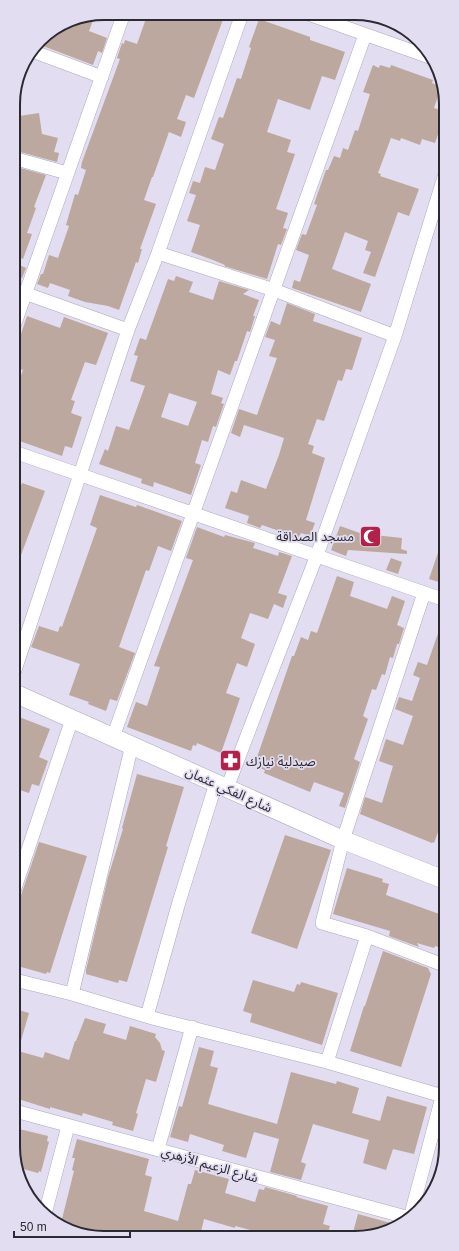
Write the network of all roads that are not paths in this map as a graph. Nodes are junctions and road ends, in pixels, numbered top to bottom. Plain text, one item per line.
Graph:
1 (122, 20) edge
2 (240, 20) edge
3 (324, 20) edge
4 (365, 35) junction
5 (37, 53) edge
6 (424, 55) edge
7 (102, 77) junction
8 (20, 160) edge
9 (67, 173) junction
10 (439, 193) edge
11 (158, 253) junction
12 (20, 289) edge
13 (274, 290) junction
14 (20, 291) edge
15 (128, 330) junction
16 (395, 336) junction
17 (20, 454) edge
18 (80, 476) junction
19 (194, 515) junction
20 (317, 555) junction
21 (424, 593) junction
22 (439, 598) edge
23 (20, 655) edge
24 (20, 696) edge
25 (72, 719) junction
26 (113, 737) junction
27 (132, 745) junction
28 (222, 785) junction
29 (343, 840) junction
30 (20, 871) edge
31 (439, 878) edge
32 (367, 936) junction
33 (439, 963) edge
34 (20, 981) edge
35 (72, 994) junction
36 (147, 1016) junction
37 (192, 1027) junction
38 (327, 1062) junction
39 (439, 1096) edge
40 (20, 1112) edge
41 (439, 1112) edge
42 (68, 1126) junction
43 (158, 1149) junction
44 (413, 1207) edge
45 (47, 1208) edge
46 (403, 1216) edge

1 - 7 street
2 - 11 street
3 - 4 street
4 - 6 street
4 - 13 street
5 - 7 street
7 - 9 street
8 - 9 street
9 - 12 street
10 - 16 street
11 - 13 street
11 - 15 street
13 - 16 street
13 - 19 street
14 - 15 street
15 - 18 street
16 - 20 street
17 - 18 street
18 - 19 street
18 - 23 street
19 - 20 street
19 - 26 street
20 - 21 street
20 - 28 street
21 - 22 street
21 - 29 street
24 - 25 street, شارع الفكي عثمان
25 - 26 street, شارع الفكي عثمان
25 - 30 street
26 - 27 street, شارع الفكي عثمان
27 - 28 street, شارع الفكي عثمان
27 - 35 street
28 - 29 street, شارع الفكي عثمان
28 - 36 street
29 - 31 street, شارع الفكي عثمان
29 - 32 street
32 - 33 street
32 - 38 street
34 - 35 street
35 - 36 street
36 - 37 street
37 - 38 street
37 - 43 street
38 - 39 street
40 - 42 street, شارع الزعيم الأزهري
41 - 44 street
42 - 43 street, شارع الزعيم الأزهري
42 - 45 street
43 - 46 street, شارع الزعيم الأزهري

